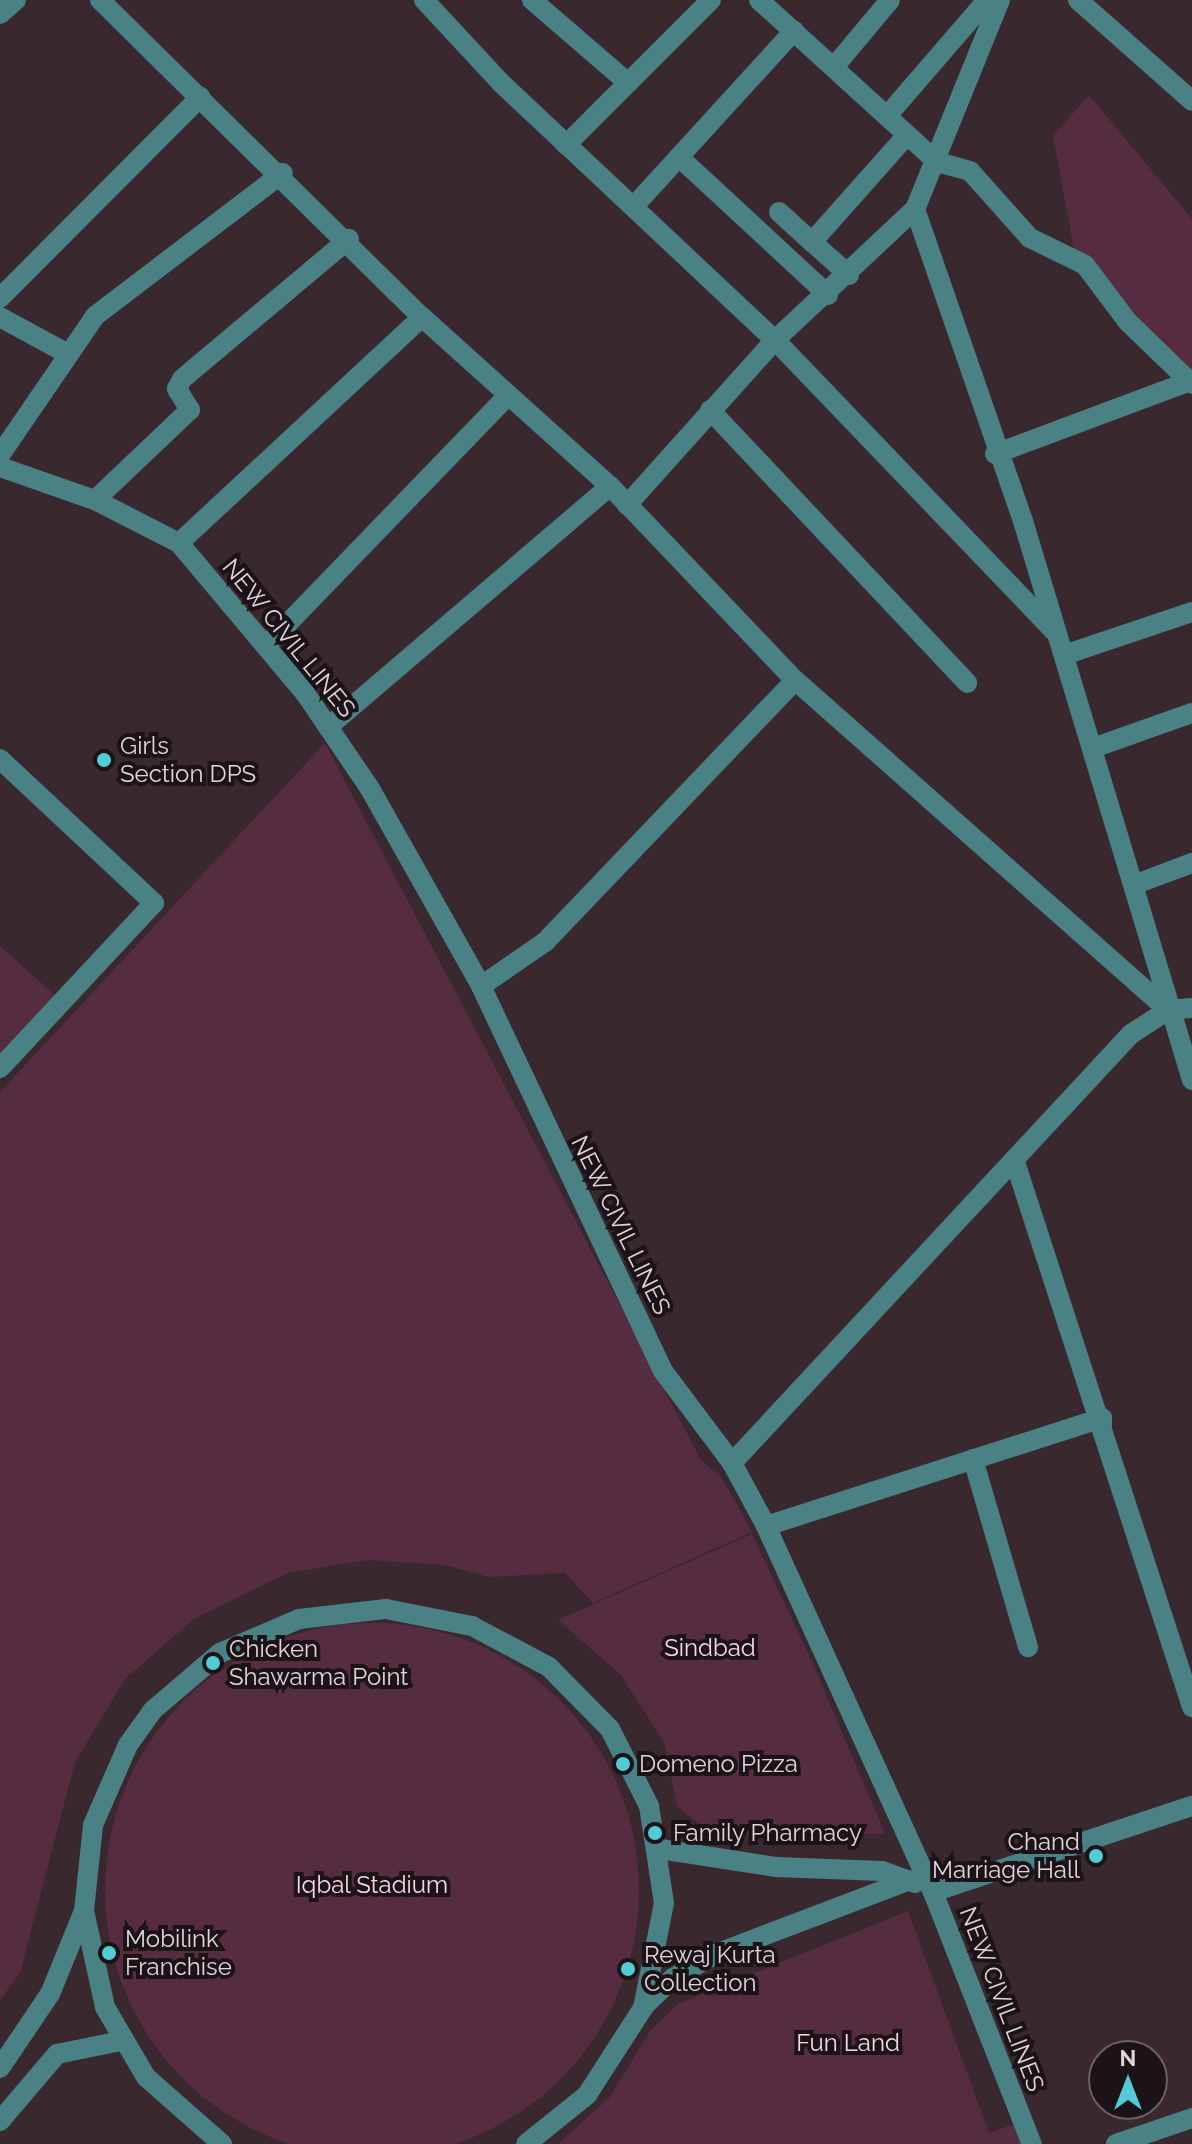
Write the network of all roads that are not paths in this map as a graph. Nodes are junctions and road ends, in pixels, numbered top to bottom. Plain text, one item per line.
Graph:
1 (16, 0) edge
2 (100, 0) edge
3 (424, 0) edge
4 (532, 0) edge
5 (711, 0) edge
6 (890, 0) edge
7 (1078, 0) edge
8 (771, 4) edge
9 (986, 4) edge
10 (0, 14) edge
11 (794, 31) junction
12 (834, 67) junction
13 (628, 83) junction
14 (200, 97) junction
15 (1192, 101) edge
16 (887, 116) junction
17 (907, 135) junction
18 (566, 145) junction
19 (679, 157) junction
20 (937, 162) junction
21 (283, 173) junction
22 (635, 205) junction
23 (915, 209) junction
24 (779, 212) dead end
25 (349, 239) junction
26 (812, 242) junction
27 (849, 275) junction
28 (828, 295) junction
29 (0, 298) edge
30 (0, 317) edge
31 (422, 317) junction
32 (775, 340) junction
33 (66, 353) junction
34 (1190, 383) edge
35 (508, 395) junction
36 (710, 410) junction
37 (995, 454) junction
38 (0, 455) edge
39 (0, 467) edge
40 (610, 486) junction
41 (95, 500) junction
42 (627, 505) junction
43 (179, 543) junction
44 (1192, 612) edge
45 (1057, 633) junction
46 (266, 646) junction
47 (1064, 655) junction
48 (795, 680) junction
49 (967, 683) dead end
50 (1192, 713) edge
51 (328, 727) junction
52 (1093, 748) junction
53 (0, 759) edge
54 (1192, 863) edge
55 (1136, 884) junction
56 (481, 986) junction
57 (1192, 1008) edge
58 (1168, 1010) junction
59 (0, 1068) edge
60 (1192, 1080) edge
61 (1016, 1165) junction
62 (1102, 1421) junction
63 (973, 1459) junction
64 (732, 1463) junction
65 (766, 1526) junction
66 (1028, 1647) dead end
67 (1192, 1707) edge
68 (1192, 1806) edge
69 (660, 1849) junction
70 (910, 1880) junction
71 (933, 1892) junction
72 (84, 1911) junction
73 (643, 2008) junction
74 (121, 2041) junction
75 (0, 2068) edge
76 (1192, 2118) edge
77 (0, 2121) edge
78 (222, 2144) edge
79 (526, 2144) edge
80 (1032, 2144) edge
81 (1116, 2144) edge

1 - 10 street
2 - 14 street
3 - 18 street
4 - 13 street
5 - 13 street
6 - 12 street
7 - 15 street
8 - 11 street
9 - 16 street
9 - 20 street
11 - 12 street
11 - 19 street
12 - 16 street
13 - 18 street
14 - 21 street
14 - 29 street
16 - 17 street
17 - 20 street
17 - 26 street
18 - 22 street
19 - 22 street
19 - 28 street
20 - 23 street
20 - 34 street
21 - 25 street
21 - 33 street
22 - 32 street
23 - 27 street
23 - 37 street
24 - 26 street
25 - 31 street
25 - 41 street
26 - 27 street
27 - 28 street
28 - 32 street
30 - 33 street
31 - 35 street
31 - 43 street
32 - 36 street
32 - 45 street
33 - 38 street
34 - 37 street
35 - 40 street
35 - 46 street
36 - 42 street
36 - 49 street
37 - 45 street
39 - 41 street, NEW CIVIL LINES
40 - 42 street
40 - 51 street
41 - 43 street, NEW CIVIL LINES
42 - 48 street
43 - 46 street, NEW CIVIL LINES
44 - 47 street
45 - 47 street
46 - 51 street, NEW CIVIL LINES
47 - 52 street
48 - 56 street
48 - 58 street
50 - 52 street
51 - 56 street, NEW CIVIL LINES
52 - 55 street
53 - 59 street
54 - 55 street
55 - 58 street
56 - 64 street, NEW CIVIL LINES
57 - 58 street
58 - 60 street
58 - 61 street
61 - 62 street
61 - 64 street
62 - 63 street
62 - 67 street
63 - 65 street
63 - 66 street
64 - 65 street, NEW CIVIL LINES
65 - 71 street, NEW CIVIL LINES
68 - 71 street
69 - 70 street
69 - 72 street
69 - 73 street
70 - 71 street
70 - 73 street
71 - 80 street, NEW CIVIL LINES
72 - 74 street
72 - 75 street
73 - 79 street
74 - 77 street
74 - 78 street
76 - 81 street

